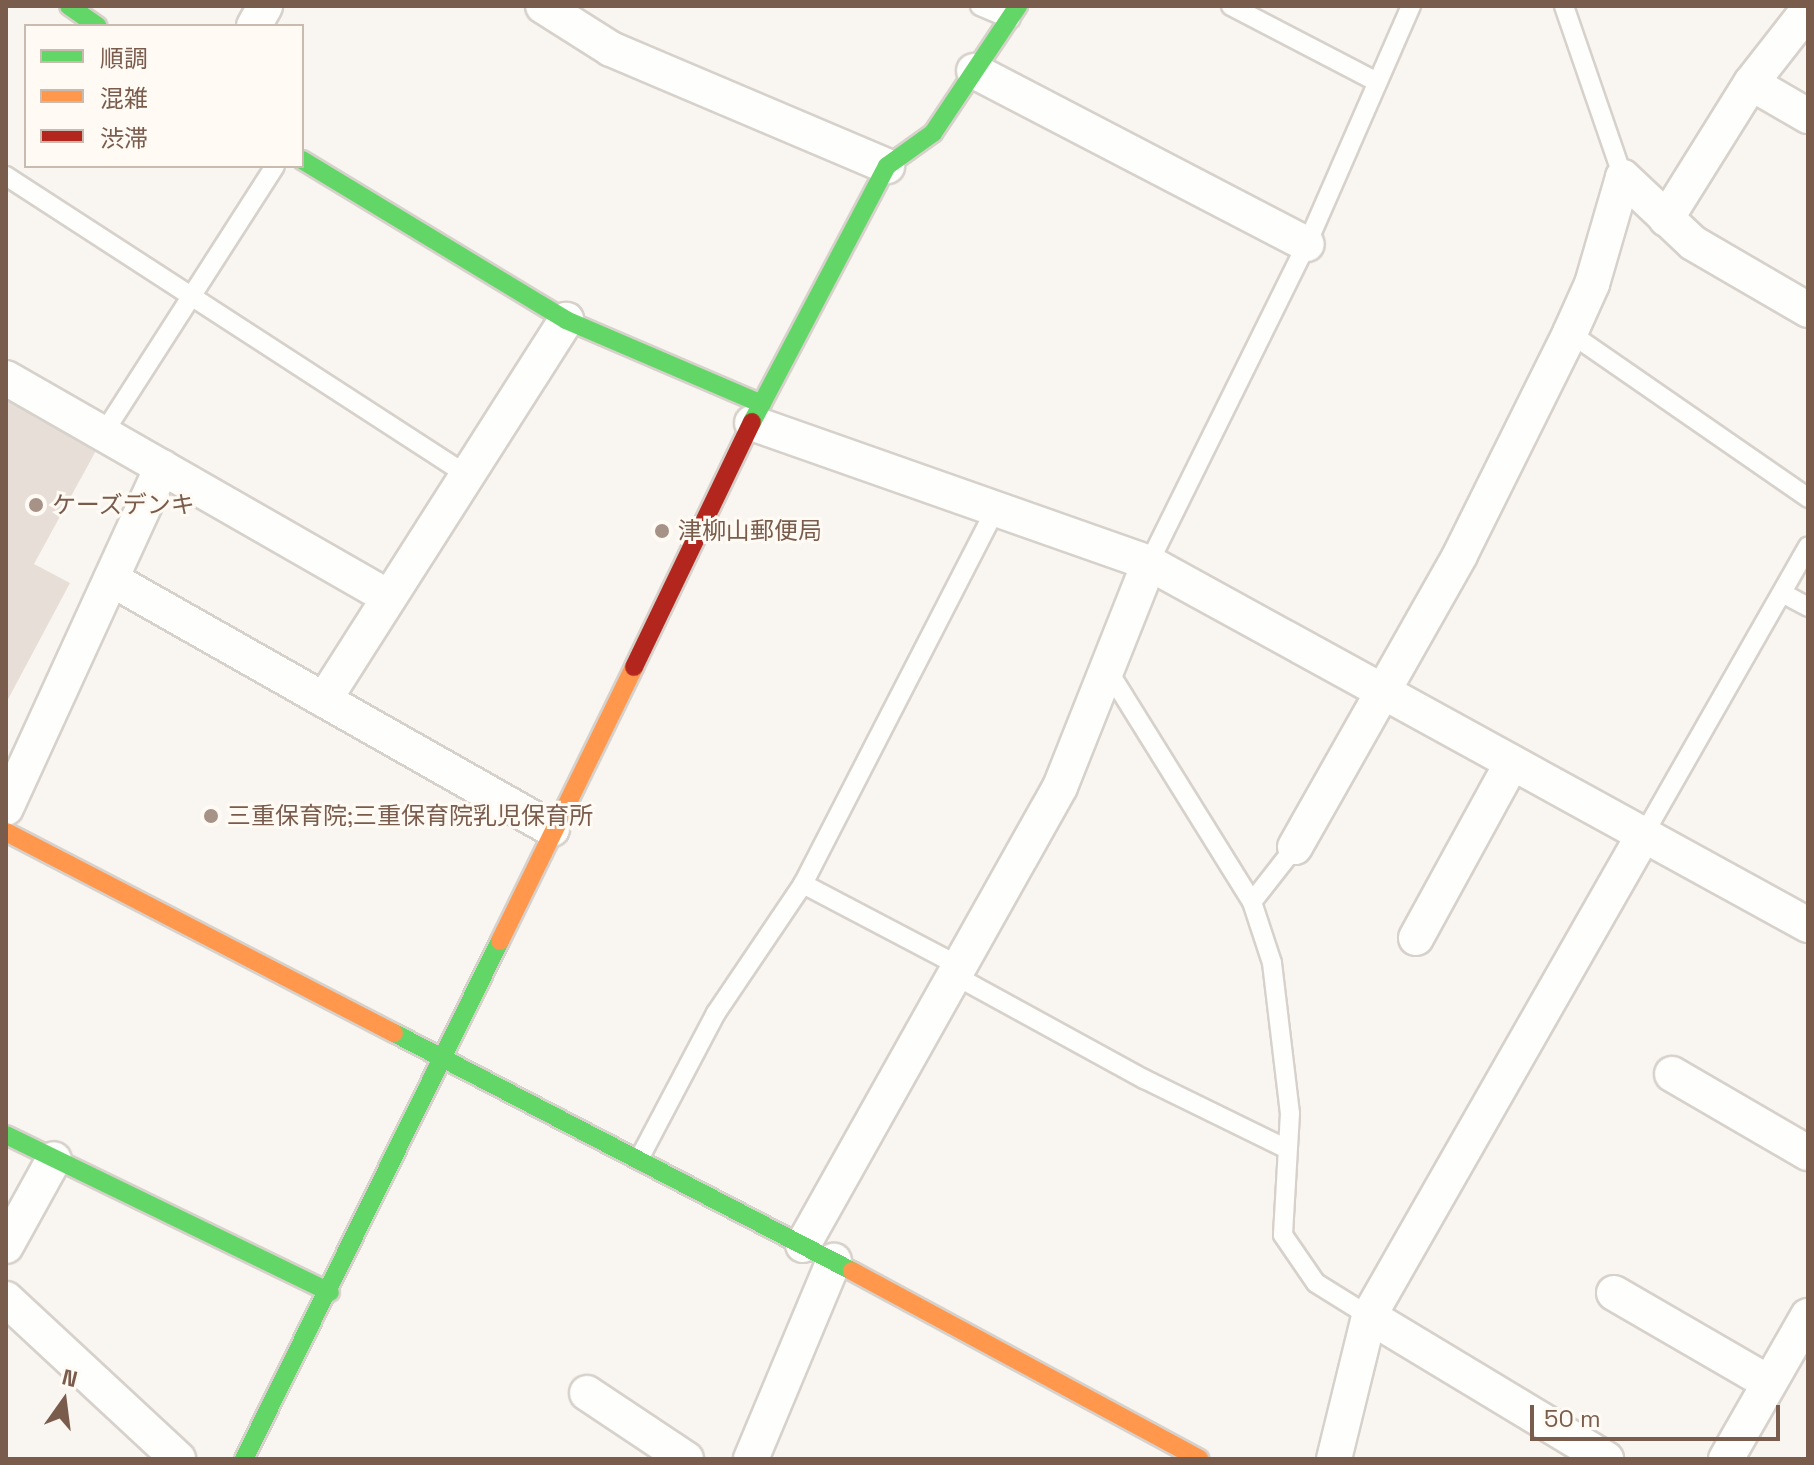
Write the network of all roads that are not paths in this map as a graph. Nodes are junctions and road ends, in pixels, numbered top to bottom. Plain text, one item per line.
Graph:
1 (69, 6) edge
2 (265, 6) edge
3 (543, 6) edge
4 (980, 6) edge
5 (1231, 6) edge
6 (1411, 6) edge
7 (1564, 6) edge
8 (1808, 10) edge
9 (1014, 12) edge
10 (95, 24) edge
11 (255, 24) edge
12 (974, 71) junction
13 (1377, 82) junction
14 (1751, 83) junction
15 (1808, 116) edge
16 (304, 161) edge
17 (887, 166) junction
18 (274, 168) edge
19 (6, 176) edge
20 (1623, 177) junction
21 (1666, 219) junction
22 (1307, 244) junction
23 (191, 296) junction
24 (1808, 310) edge
25 (566, 320) junction
26 (1570, 333) junction
27 (6, 378) edge
28 (757, 414) junction
29 (103, 434) junction
30 (162, 467) junction
31 (467, 475) junction
32 (1808, 498) edge
33 (995, 510) junction
34 (1808, 546) edge
35 (1149, 563) junction
36 (111, 579) junction
37 (1782, 593) junction
38 (389, 597) junction
39 (1808, 607) edge
40 (1107, 669) junction
41 (1385, 691) junction
42 (324, 700) junction
43 (1512, 763) junction
44 (6, 808) edge
45 (552, 829) junction
46 (6, 832) edge
47 (1644, 834) junction
48 (1295, 847) joint
49 (803, 884) junction
50 (1252, 902) junction
51 (1808, 925) edge
52 (1416, 938) dead end
53 (957, 971) junction
54 (443, 1058) junction
55 (1672, 1074) dead end
56 (6, 1135) edge
57 (1285, 1148) junction
58 (1808, 1153) edge
59 (54, 1159) junction
60 (639, 1159) junction
61 (803, 1245) junction
62 (6, 1246) edge
63 (834, 1261) junction
64 (330, 1292) junction
65 (1614, 1293) dead end
66 (6, 1299) edge
67 (1369, 1316) junction
68 (1808, 1316) edge
69 (1786, 1373) edge
70 (587, 1393) dead end
71 (1189, 1457) edge
72 (178, 1459) edge
73 (244, 1459) edge
74 (686, 1459) edge
75 (751, 1459) edge
76 (1334, 1459) edge
77 (1606, 1459) edge
78 (1726, 1459) edge

1 - 10 street
2 - 11 street
3 - 17 street
4 - 9 lane
5 - 13 lane
6 - 13 lane
7 - 20 lane
8 - 14 street
9 - 12 street
12 - 17 street
12 - 22 street
13 - 22 lane
14 - 15 street
14 - 21 street
16 - 25 street
17 - 28 street
18 - 23 lane
19 - 23 lane
20 - 21 street
20 - 26 street
21 - 24 street
22 - 35 lane
23 - 29 lane
23 - 31 lane
25 - 28 street
25 - 31 street
26 - 32 lane
26 - 41 street
27 - 29 street
28 - 33 street
28 - 45 street
29 - 30 street
30 - 36 street
30 - 38 street
31 - 38 street
33 - 35 street
33 - 49 lane
34 - 37 lane
35 - 40 street
35 - 41 street
36 - 42 street
36 - 44 street
37 - 39 lane
37 - 47 lane
38 - 42 street
40 - 50 lane
40 - 53 street
41 - 43 street
41 - 48 street
42 - 45 street
43 - 47 street
43 - 52 street
45 - 54 street
46 - 54 street
47 - 51 street
47 - 67 street
48 - 50 lane
49 - 53 lane
49 - 60 lane
50 - 57 lane
53 - 57 lane
53 - 61 street
54 - 60 street
54 - 64 street
55 - 58 street
56 - 59 street
57 - 67 lane
59 - 62 street
59 - 64 street
60 - 61 street
61 - 63 street
63 - 71 street
63 - 75 street
64 - 73 street
65 - 69 street
66 - 72 street
67 - 76 street
67 - 77 street
68 - 69 street
69 - 78 street
70 - 74 street

